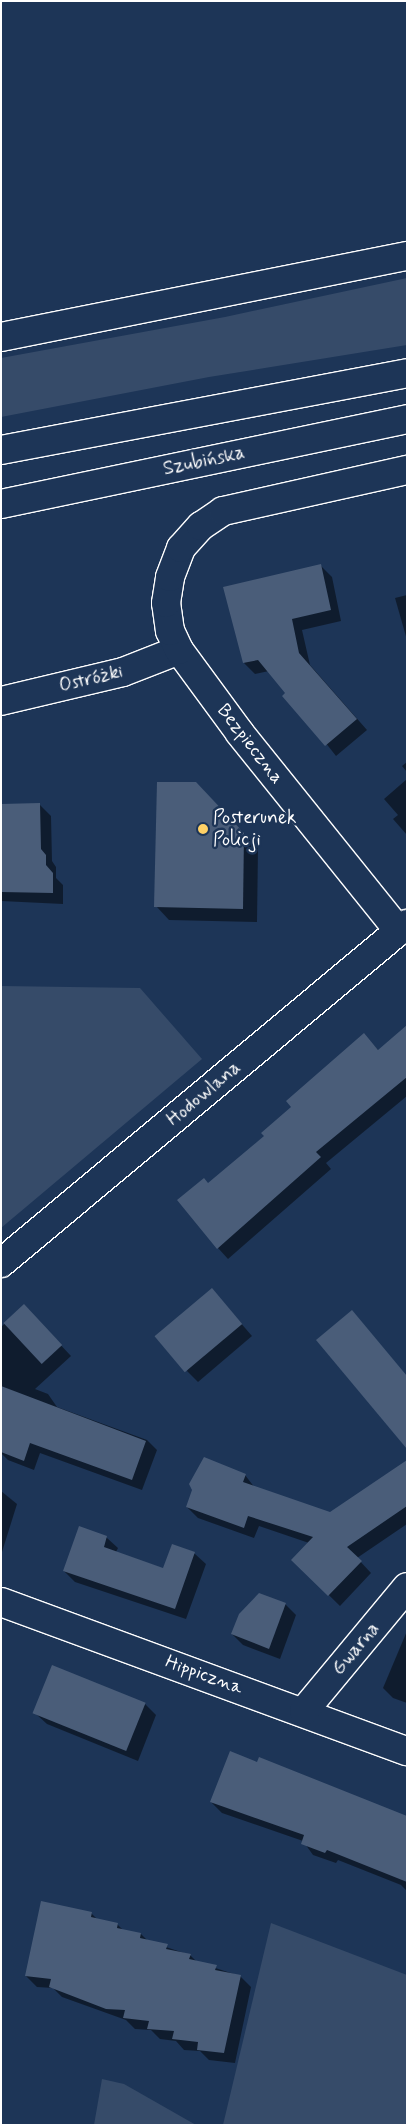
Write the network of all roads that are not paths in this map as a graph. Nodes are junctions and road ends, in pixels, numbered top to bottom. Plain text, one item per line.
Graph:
1 (407, 256) edge
2 (1, 337) edge
3 (407, 374) edge
4 (407, 419) edge
5 (1, 450) edge
6 (407, 470) edge
7 (1, 504) edge
8 (179, 650) junction
9 (1, 701) edge
10 (403, 927) edge
11 (1, 1263) edge
12 (407, 1587) edge
13 (1, 1602) edge
14 (304, 1711) junction
15 (407, 1751) edge

1 - 2 street
3 - 5 street
4 - 7 street, Szubińska
6 - 8 street
8 - 9 street, Ostróżki
8 - 10 street, Bezpieczna
10 - 11 street, Hodowlana
12 - 14 street, Gwarna
13 - 14 street, Hippiczna
14 - 15 street, Hippiczna

